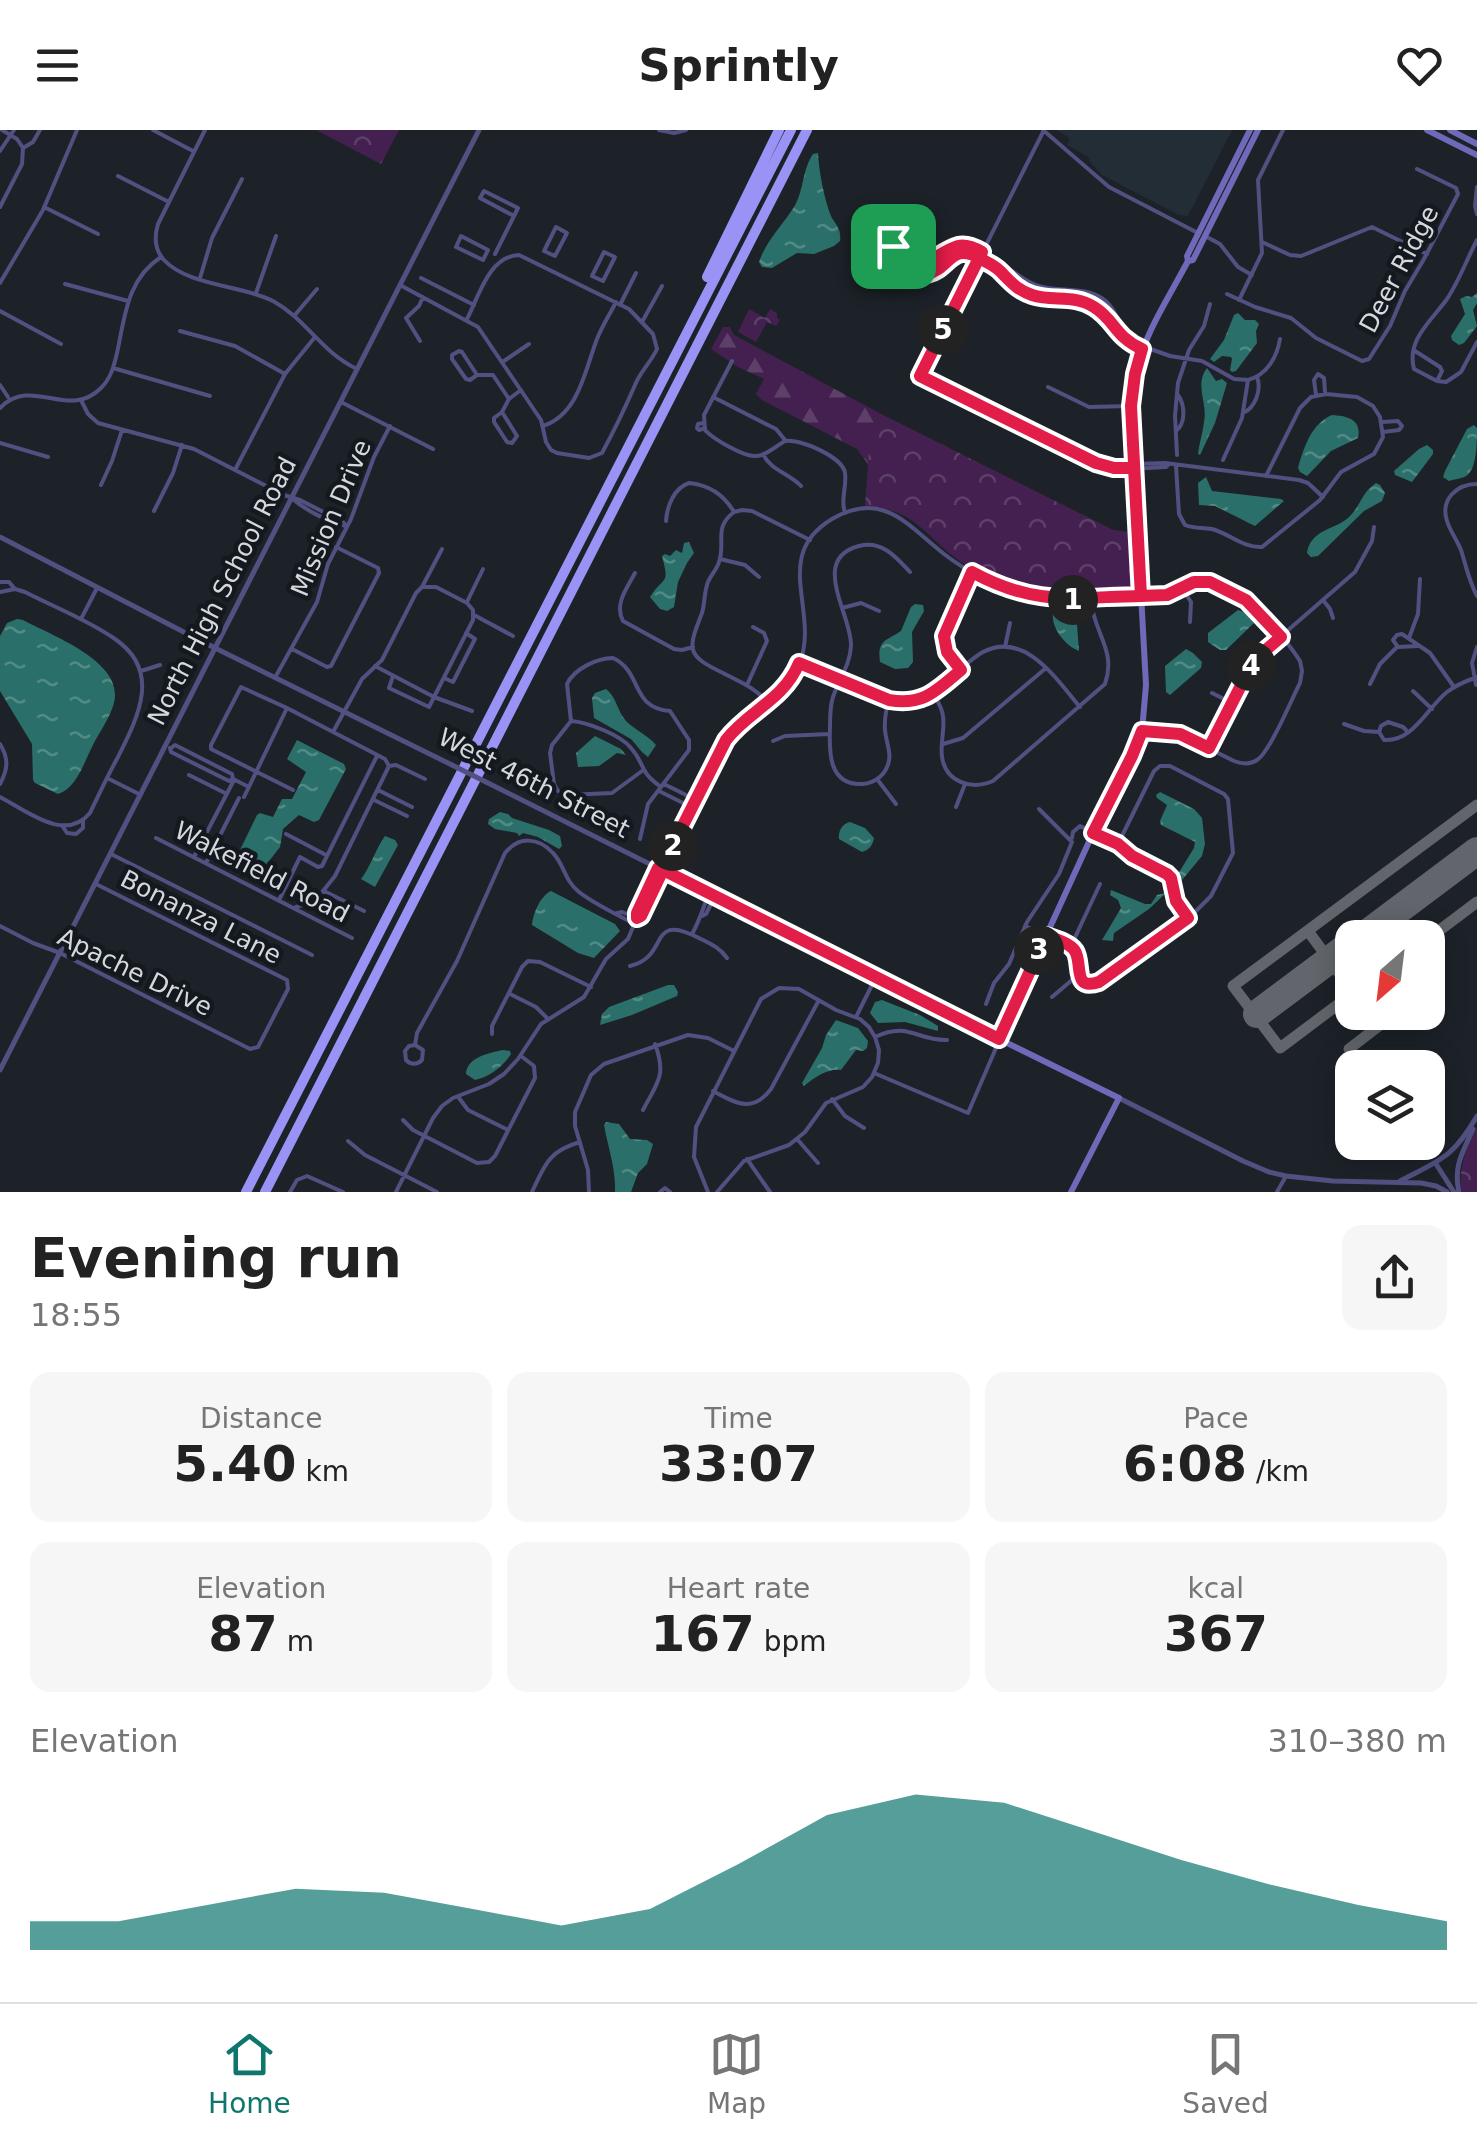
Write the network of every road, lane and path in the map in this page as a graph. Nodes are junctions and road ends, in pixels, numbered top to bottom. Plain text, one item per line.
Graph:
1 (2, 130) edge
2 (40, 130) edge
3 (77, 130) edge
4 (152, 130) edge
5 (205, 130) edge
6 (479, 130) edge
7 (660, 130) edge
8 (779, 130) edge
9 (791, 130) edge
10 (807, 130) edge
11 (816, 130) edge
12 (1043, 130) edge
13 (1250, 130) edge
14 (1258, 130) edge
15 (1284, 130) edge
16 (1427, 130) edge
17 (1450, 130) edge
18 (684, 131) edge
19 (13, 132) edge
20 (1477, 144) edge
21 (23, 148) junction
22 (0, 151) edge
23 (194, 151) junction
24 (1477, 155) edge
25 (1418, 169) dead end
26 (118, 176) dead end
27 (242, 179) dead end
28 (1477, 192) edge
29 (169, 202) junction
30 (0, 207) edge
31 (44, 207) junction
32 (1477, 214) edge
33 (514, 216) junction
34 (758, 226) junction
35 (567, 232) joint
36 (98, 234) dead end
37 (1202, 234) junction
38 (276, 236) dead end
39 (1477, 240) edge
40 (1262, 242) junction
41 (488, 250) junction
42 (895, 252) junction
43 (495, 254) junction
44 (1427, 254) junction
45 (981, 255) junction
46 (162, 257) junction
47 (499, 261) junction
48 (887, 268) junction
49 (636, 273) dead end
50 (1252, 274) junction
51 (200, 278) junction
52 (421, 278) dead end
53 (603, 281) junction
54 (0, 283) edge
55 (66, 284) dead end
56 (400, 285) junction
57 (662, 286) dead end
58 (316, 289) dead end
59 (597, 293) junction
60 (256, 294) junction
61 (1227, 294) dead end
62 (424, 298) junction
63 (1240, 300) junction
64 (128, 301) junction
65 (618, 304) junction
66 (1210, 304) dead end
67 (474, 305) junction
68 (0, 311) edge
69 (294, 316) junction
70 (466, 320) junction
71 (642, 322) junction
72 (180, 331) dead end
73 (314, 338) junction
74 (1280, 339) dead end
75 (420, 341) dead end
76 (1477, 342) edge
77 (60, 344) dead end
78 (529, 344) dead end
79 (1143, 346) junction
80 (1413, 350) junction
81 (1185, 359) junction
82 (732, 360) dead end
83 (504, 364) junction
84 (113, 368) junction
85 (358, 370) junction
86 (284, 374) junction
87 (477, 375) junction
88 (493, 375) junction
89 (662, 377) junction
90 (1257, 378) junction
91 (1248, 380) junction
92 (1437, 381) junction
93 (0, 385) edge
94 (1048, 387) dead end
95 (521, 390) junction
96 (1326, 394) junction
97 (1316, 395) junction
98 (210, 396) dead end
99 (713, 398) junction
100 (10, 399) junction
101 (509, 399) junction
102 (81, 400) junction
103 (341, 402) junction
104 (1131, 406) junction
105 (0, 408) edge
106 (502, 412) junction
107 (1243, 414) junction
108 (1382, 422) junction
109 (390, 426) junction
110 (544, 426) junction
111 (122, 430) junction
112 (1383, 432) junction
113 (785, 441) junction
114 (0, 443) edge
115 (182, 445) junction
116 (433, 449) dead end
117 (763, 454) junction
118 (1178, 455) dead end
119 (48, 457) dead end
120 (1223, 460) dead end
121 (1134, 466) junction
122 (1176, 466) junction
123 (235, 470) junction
124 (1266, 476) junction
125 (101, 484) dead end
126 (1477, 484) edge
127 (801, 486) dead end
128 (1323, 497) junction
129 (293, 499) junction
130 (154, 510) dead end
131 (734, 512) junction
132 (844, 514) junction
133 (666, 522) dead end
134 (346, 526) junction
135 (1374, 527) dead end
136 (0, 537) edge
137 (810, 540) junction
138 (336, 547) junction
139 (442, 549) dead end
140 (720, 559) junction
141 (483, 569) dead end
142 (910, 572) dead end
143 (972, 572) junction
144 (635, 573) dead end
145 (759, 577) dead end
146 (1420, 579) dead end
147 (0, 582) edge
148 (422, 587) junction
149 (97, 588) junction
150 (1182, 588) junction
151 (15, 589) junction
152 (0, 592) edge
153 (1141, 596) junction
154 (1477, 596) edge
155 (1091, 598) junction
156 (1323, 600) junction
157 (467, 602) junction
158 (842, 608) junction
159 (879, 611) dead end
160 (474, 615) junction
161 (1333, 618) dead end
162 (80, 620) junction
163 (1190, 622) dead end
164 (1010, 624) dead end
165 (752, 628) dead end
166 (466, 634) junction
167 (514, 636) dead end
168 (1281, 637) junction
169 (1409, 638) junction
170 (1396, 646) junction
171 (1418, 646) junction
172 (1005, 647) junction
173 (1477, 647) edge
174 (216, 648) junction
175 (290, 648) junction
176 (693, 648) junction
177 (799, 663) junction
178 (160, 665) dead end
179 (376, 666) junction
180 (1046, 668) junction
181 (961, 670) junction
182 (140, 672) junction
183 (276, 676) junction
184 (394, 676) junction
185 (1475, 677) edge
186 (444, 678) junction
187 (841, 680) junction
188 (1370, 684) dead end
189 (747, 685) junction
190 (1476, 685) edge
191 (1454, 687) junction
192 (1413, 691) dead end
193 (933, 693) junction
194 (1212, 693) dead end
195 (434, 697) junction
196 (889, 700) junction
197 (768, 703) junction
198 (1232, 703) junction
199 (287, 708) junction
200 (1080, 708) junction
201 (1432, 708) junction
202 (345, 710) junction
203 (472, 711) dead end
204 (571, 720) junction
205 (1344, 724) dead end
206 (1406, 730) junction
207 (1142, 731) junction
208 (1379, 732) junction
209 (332, 733) junction
210 (830, 734) junction
211 (773, 741) dead end
212 (0, 744) edge
213 (942, 744) junction
214 (168, 747) junction
215 (1209, 748) junction
216 (377, 756) junction
217 (203, 760) junction
218 (199, 766) junction
219 (389, 766) junction
220 (642, 770) junction
221 (256, 772) junction
222 (189, 775) dead end
223 (107, 778) junction
224 (233, 779) junction
225 (425, 779) dead end
226 (877, 779) junction
227 (0, 784) edge
228 (965, 784) junction
229 (248, 787) junction
230 (661, 787) junction
231 (293, 790) dead end
232 (378, 790) junction
233 (226, 794) junction
234 (142, 795) junction
235 (0, 797) edge
236 (374, 800) junction
237 (696, 800) junction
238 (896, 804) dead end
239 (220, 805) junction
240 (412, 807) dead end
241 (692, 807) junction
242 (956, 808) dead end
243 (1038, 808) dead end
244 (232, 812) junction
245 (407, 816) dead end
246 (83, 820) junction
247 (66, 827) junction
248 (1093, 833) junction
249 (286, 834) dead end
250 (156, 838) dead end
251 (640, 838) dead end
252 (1072, 841) junction
253 (1118, 844) junction
254 (112, 854) junction
255 (327, 855) junction
256 (194, 857) junction
257 (206, 863) junction
258 (661, 869) junction
259 (96, 884) junction
260 (1100, 884) dead end
261 (324, 891) junction
262 (712, 895) junction
263 (279, 900) junction
264 (296, 908) junction
265 (364, 912) dead end
266 (1188, 918) junction
267 (636, 921) junction
268 (0, 926) edge
269 (1024, 926) junction
270 (692, 934) junction
271 (1046, 936) junction
272 (352, 938) dead end
273 (1071, 946) junction
274 (60, 953) junction
275 (312, 955) dead end
276 (727, 958) dead end
277 (630, 966) dead end
278 (1079, 974) junction
279 (876, 977) junction
280 (591, 987) junction
281 (508, 993) junction
282 (1052, 997) dead end
283 (819, 1000) junction
284 (986, 1004) dead end
285 (856, 1017) junction
286 (547, 1018) junction
287 (492, 1034) dead end
288 (875, 1037) junction
289 (999, 1039) junction
290 (947, 1040) dead end
291 (656, 1044) junction
292 (415, 1045) dead end
293 (254, 1049) joint
294 (734, 1051) junction
295 (520, 1056) junction
296 (0, 1070) edge
297 (874, 1074) junction
298 (713, 1091) junction
299 (458, 1096) junction
300 (1119, 1098) junction
301 (832, 1099) junction
302 (643, 1110) dead end
303 (1477, 1117) edge
304 (403, 1120) dead end
305 (864, 1128) dead end
306 (508, 1130) junction
307 (424, 1136) junction
308 (797, 1138) junction
309 (348, 1141) dead end
310 (580, 1142) junction
311 (747, 1159) junction
312 (818, 1164) dead end
313 (1436, 1164) junction
314 (404, 1175) junction
315 (1282, 1175) junction
316 (1397, 1182) junction
317 (1278, 1190) edge
318 (291, 1191) edge
319 (246, 1192) edge
320 (265, 1192) edge
321 (343, 1192) edge
322 (396, 1192) edge
323 (438, 1192) edge
324 (532, 1192) edge
325 (589, 1192) edge
326 (660, 1192) edge
327 (670, 1192) edge
328 (708, 1192) edge
329 (717, 1192) edge
330 (770, 1192) edge
331 (1071, 1192) edge
332 (1453, 1192) edge

1 - 19 street
2 - 21 street
3 - 31 street
4 - 23 street
5 - 23 street
6 - 56 street, North High School Road
7 - 18 street
8 - 89 highway
9 - 89 highway
10 - 34 highway
11 - 34 highway
12 - 37 street
12 - 45 street
13 - 37 main road
14 - 37 main road
15 - 40 street
16 - 24 main road
17 - 20 main road
19 - 21 street
19 - 22 street
21 - 30 street
23 - 29 street
25 - 44 street, Deer Ridge
26 - 29 street
27 - 51 street
28 - 32 street
29 - 46 street
31 - 36 street
31 - 54 street
33 - 33 street
33 - 43 street
34 - 320 highway
35 - 35 street
37 - 50 street
37 - 79 main road
38 - 60 street
39 - 80 street
40 - 44 street
40 - 50 street
41 - 41 street
41 - 43 street
42 - 45 street
42 - 48 street
42 - 48 street
43 - 47 street
44 - 63 street, Deer Ridge
45 - 48 street
45 - 79 street
45 - 79 street
45 - 121 street
46 - 51 street
46 - 64 street
47 - 59 street
47 - 67 street
49 - 65 street
50 - 63 street
51 - 60 street
52 - 67 street
53 - 53 street
53 - 59 street
55 - 64 street
56 - 62 street
56 - 85 street, North High School Road
57 - 71 street
58 - 69 street
59 - 65 street
60 - 69 street
61 - 63 street
62 - 70 street
62 - 75 street
64 - 84 street
65 - 71 street
65 - 110 street
66 - 81 street
67 - 70 street
68 - 77 street
69 - 73 street
70 - 83 street
71 - 110 street
72 - 86 street
73 - 85 street
73 - 86 street
74 - 90 street
76 - 92 street
78 - 83 street
79 - 81 street
79 - 104 main road
80 - 92 street
80 - 92 street
81 - 91 street
81 - 118 street
82 - 99 street
83 - 88 street
83 - 95 street
84 - 98 street
84 - 102 street
85 - 103 street, North High School Road
86 - 123 street
87 - 87 street
87 - 88 street
88 - 101 street
89 - 319 highway
90 - 91 street
90 - 107 street
91 - 107 street
93 - 100 street
94 - 104 street
95 - 101 street
95 - 110 street
96 - 97 street
96 - 97 street
96 - 108 street
97 - 124 street
99 - 113 street
99 - 117 street
100 - 102 street
100 - 105 street
101 - 106 street
102 - 111 street
103 - 109 street
103 - 129 street, North High School Road
104 - 121 main road
106 - 106 street
107 - 120 street
108 - 112 street
108 - 112 street
109 - 116 street
109 - 134 street, Mission Drive
111 - 115 street
111 - 125 street
112 - 128 street
113 - 117 street
113 - 132 street
114 - 119 street
115 - 123 street
115 - 130 street
117 - 127 street
121 - 122 street
121 - 153 main road
122 - 124 street
122 - 128 street
123 - 129 street
124 - 128 street
126 - 154 street
129 - 134 street
129 - 174 street, North High School Road
131 - 133 street
131 - 137 street
131 - 140 street
132 - 137 street
132 - 143 street
134 - 138 street, Mission Drive
135 - 156 street
136 - 149 street, West 46th Street
137 - 177 street
138 - 175 street, Mission Drive
138 - 175 street
139 - 148 street
140 - 145 street
140 - 176 street
141 - 157 street
142 - 158 street
143 - 155 street
143 - 181 street
144 - 176 street
146 - 169 street
147 - 151 street
148 - 157 street
148 - 179 street
149 - 162 street
149 - 174 street, West 46th Street
150 - 153 street
150 - 163 street
150 - 168 street
151 - 152 street
151 - 162 street
153 - 155 street
153 - 207 main road
155 - 200 street
156 - 161 street
156 - 168 street
157 - 160 street
158 - 159 street
158 - 187 street
160 - 166 street
160 - 167 street
162 - 182 street
164 - 172 street
165 - 189 street
166 - 186 street
166 - 186 street
168 - 198 street
168 - 215 street
169 - 170 street
169 - 171 street
170 - 171 street
170 - 188 street
171 - 191 street
172 - 180 street
172 - 181 street
173 - 185 street
174 - 183 street, West 46th Street
174 - 214 street, North High School Road
175 - 183 street, Mission Drive
176 - 189 street
177 - 187 street
177 - 197 street
178 - 182 street
179 - 184 street
179 - 202 street
180 - 200 street
180 - 213 street
181 - 193 street
182 - 223 street
183 - 202 street, West 46th Street
184 - 195 street
184 - 195 street
185 - 190 street
185 - 191 street
186 - 195 street
187 - 196 street
187 - 210 street
189 - 197 street
191 - 201 street
192 - 201 street
193 - 196 street
193 - 213 street
194 - 198 street
195 - 203 street
196 - 226 street
197 - 237 street
198 - 215 street
199 - 209 street
199 - 221 street
199 - 221 street
200 - 228 street
201 - 206 street
202 - 209 street
202 - 258 street, West 46th Street, bridge
204 - 220 street
204 - 220 street
204 - 230 street
205 - 208 street
206 - 208 street
206 - 208 street
207 - 215 street
207 - 248 main road
209 - 216 street
210 - 211 street
210 - 226 street
212 - 227 street
213 - 228 street
214 - 217 street
214 - 218 street
214 - 234 street, North High School Road
216 - 219 street
216 - 255 street
217 - 218 street
217 - 224 street
218 - 224 street
219 - 225 street
219 - 232 street
220 - 230 street
221 - 229 street
221 - 231 street
222 - 233 street
223 - 234 street
223 - 246 street
224 - 229 street
224 - 233 street
226 - 238 street
228 - 242 street
229 - 244 street
230 - 237 street
230 - 241 street
230 - 251 street
232 - 236 street
232 - 240 street
233 - 239 street
234 - 254 street, North High School Road
235 - 247 street
236 - 245 street
236 - 261 street
237 - 241 street
239 - 244 street
239 - 256 street
241 - 258 street
243 - 252 street
244 - 257 street
246 - 247 street
246 - 247 street
248 - 252 street
248 - 253 street
248 - 271 main road
249 - 255 street
250 - 256 street, Wakefield Road
252 - 269 street
253 - 266 street
253 - 266 street
254 - 259 street, North High School Road
254 - 275 street
255 - 263 street
256 - 257 street, Wakefield Road
257 - 263 street, Wakefield Road
258 - 262 street, West 46th Street
258 - 267 street
259 - 274 street, North High School Road
259 - 293 street, Bonanza Lane
260 - 273 street
261 - 264 street
261 - 265 street
262 - 270 street
262 - 279 street, West 46th Street
263 - 264 street, Wakefield Road
264 - 272 street, Wakefield Road
266 - 278 street
267 - 280 street
267 - 292 street
268 - 274 street, Apache Drive
269 - 271 street
269 - 284 street
270 - 276 street
270 - 277 street
271 - 273 street
271 - 289 main road
273 - 278 street
274 - 293 street, Apache Drive
274 - 296 street, North High School Road
278 - 282 street
279 - 285 street
279 - 289 street, West 46th Street
280 - 281 street
280 - 286 street
281 - 286 street
281 - 287 street
283 - 285 street
283 - 294 street
283 - 298 street
285 - 288 street
286 - 295 street
288 - 290 street
288 - 297 street
289 - 297 street
289 - 300 main road, West 46th Street
291 - 294 street
291 - 302 street
291 - 310 street
294 - 298 street
295 - 299 street
295 - 306 street
297 - 301 street
298 - 328 street
299 - 306 street
299 - 307 street
300 - 315 street, West 46th Street
300 - 331 main road
301 - 305 street
301 - 308 street
303 - 313 street, West 46th Street
303 - 332 street
304 - 307 street
306 - 307 street
307 - 314 street
308 - 311 street
308 - 312 street
309 - 314 street
310 - 324 street
310 - 325 street
311 - 329 street
311 - 330 street
313 - 316 street, West 46th Street
313 - 332 street
314 - 322 street
314 - 323 street
315 - 316 street, West 46th Street
315 - 317 street
316 - 332 street
318 - 321 street
326 - 327 street

